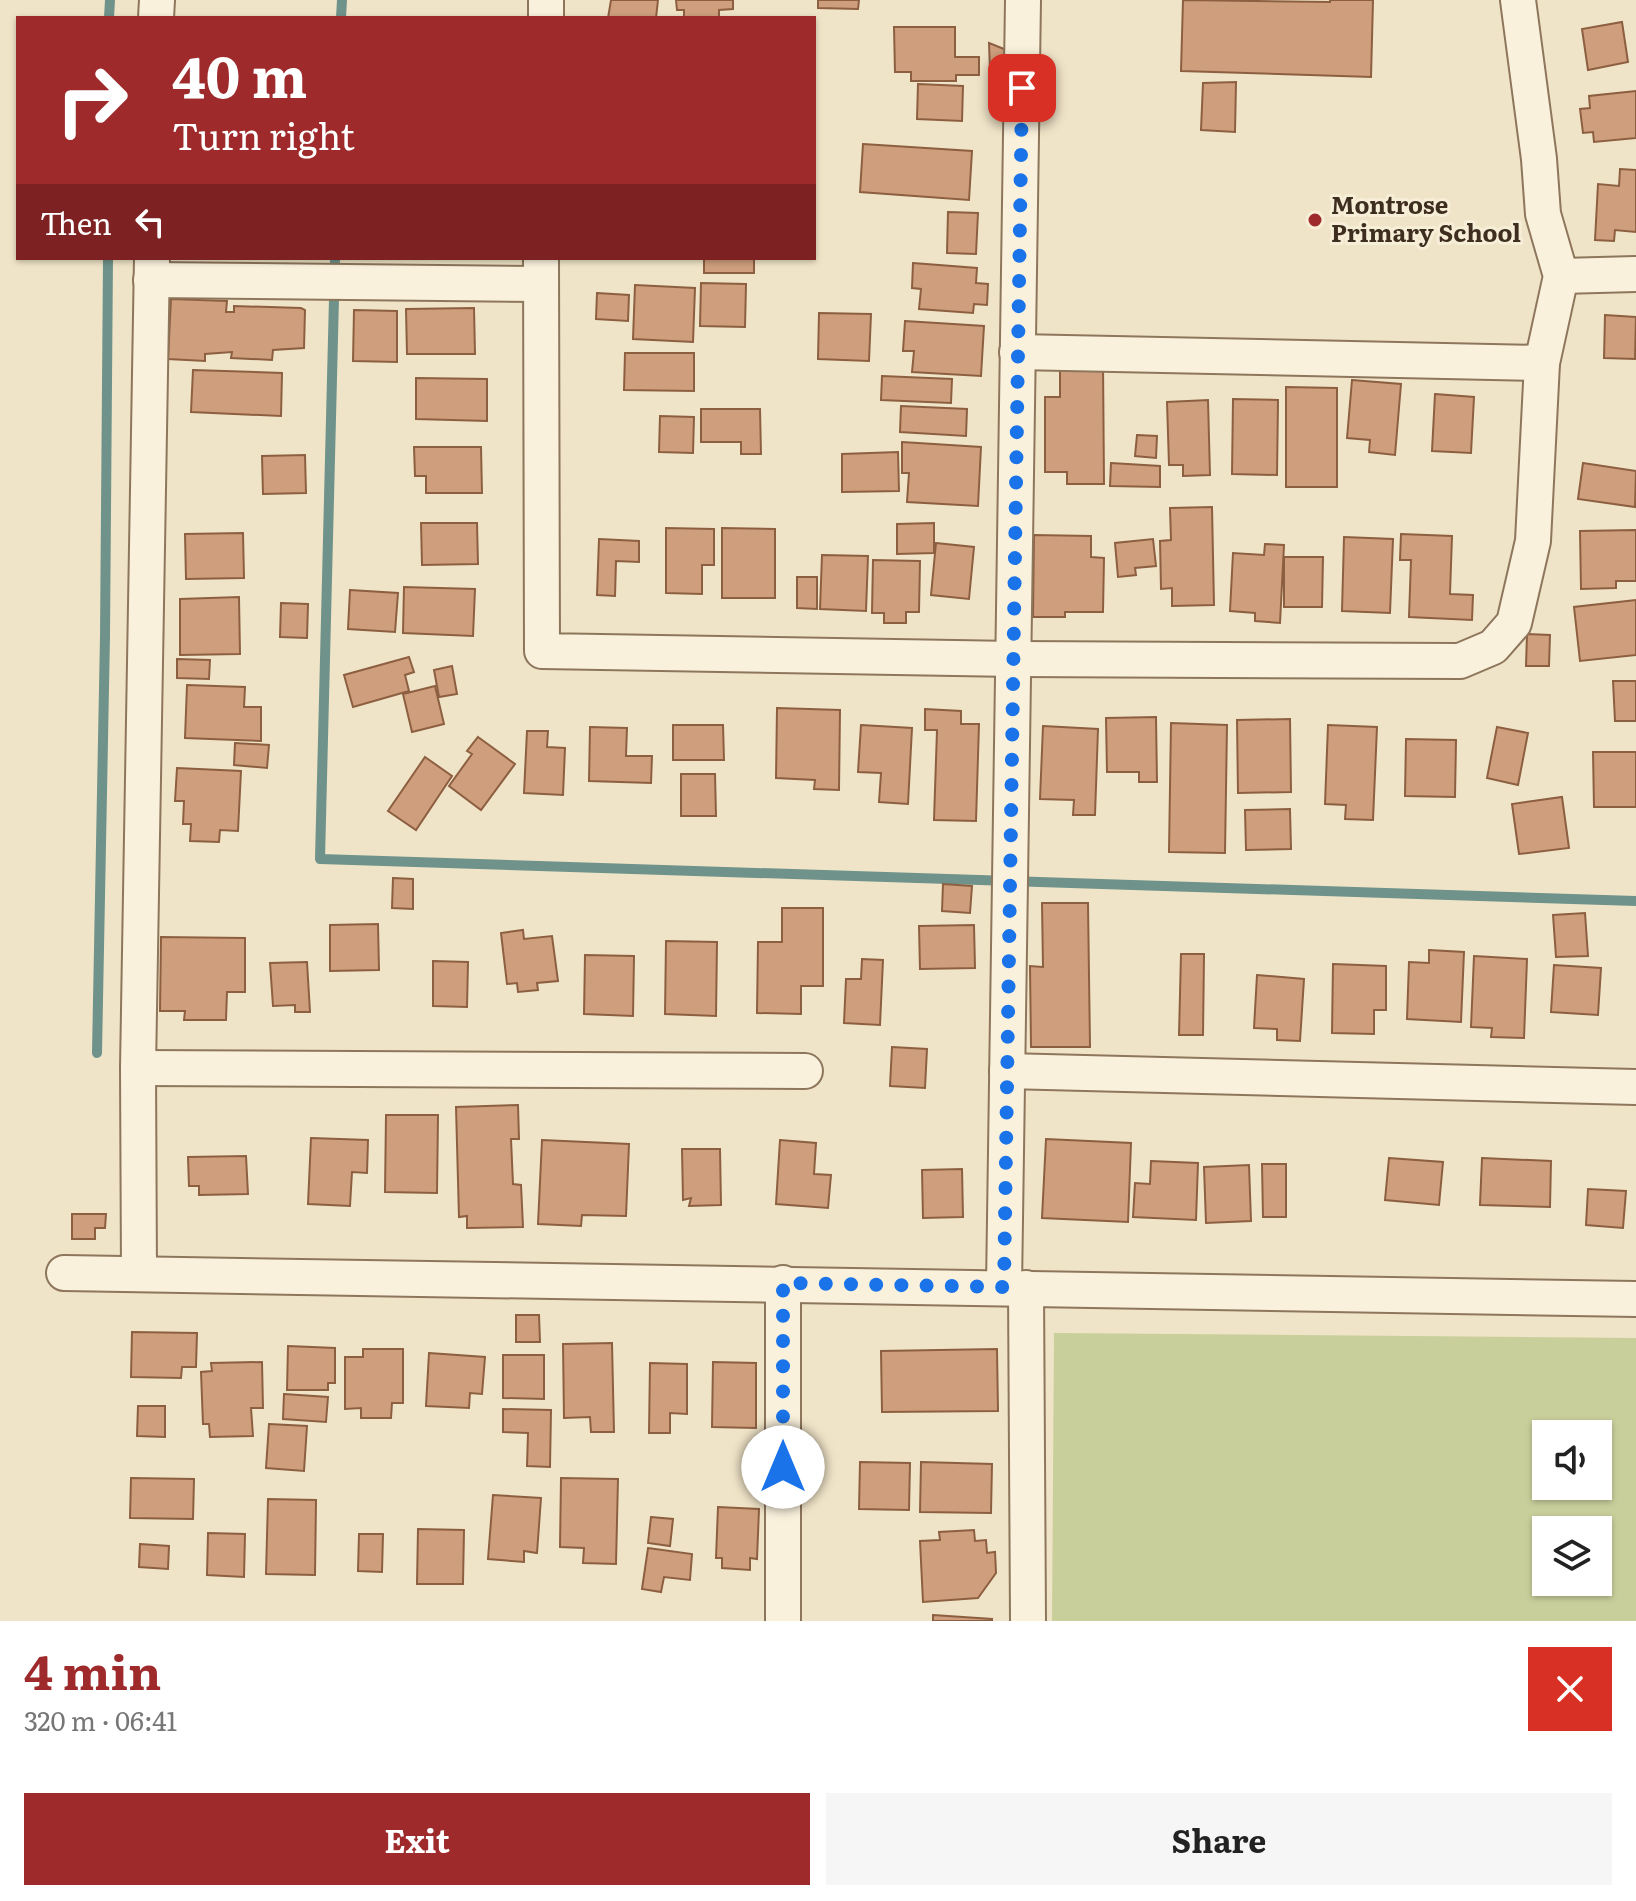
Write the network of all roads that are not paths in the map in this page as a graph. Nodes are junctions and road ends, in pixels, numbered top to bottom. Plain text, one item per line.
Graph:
1 (1023, 0) edge
2 (1518, 0) edge
3 (152, 269) edge
4 (541, 271) edge
5 (1636, 274) edge
6 (1561, 276) junction
7 (1017, 352) junction
8 (1542, 363) junction
9 (1014, 659) junction
10 (138, 1068) junction
11 (805, 1071) dead end
12 (1007, 1071) junction
13 (1636, 1087) edge
14 (64, 1273) dead end
15 (139, 1274) junction
16 (783, 1283) junction
17 (1015, 1287) junction
18 (1636, 1299) edge
19 (783, 1621) edge
20 (1028, 1621) edge

1 - 7 street
2 - 6 street
3 - 4 street
3 - 10 street
4 - 9 street
5 - 6 street
6 - 8 street
7 - 8 street
7 - 9 street
8 - 9 street
9 - 12 street
10 - 11 street
10 - 15 street
12 - 13 street
12 - 17 street
14 - 15 street
15 - 16 street
16 - 17 street
16 - 19 street
17 - 18 street
17 - 20 street

